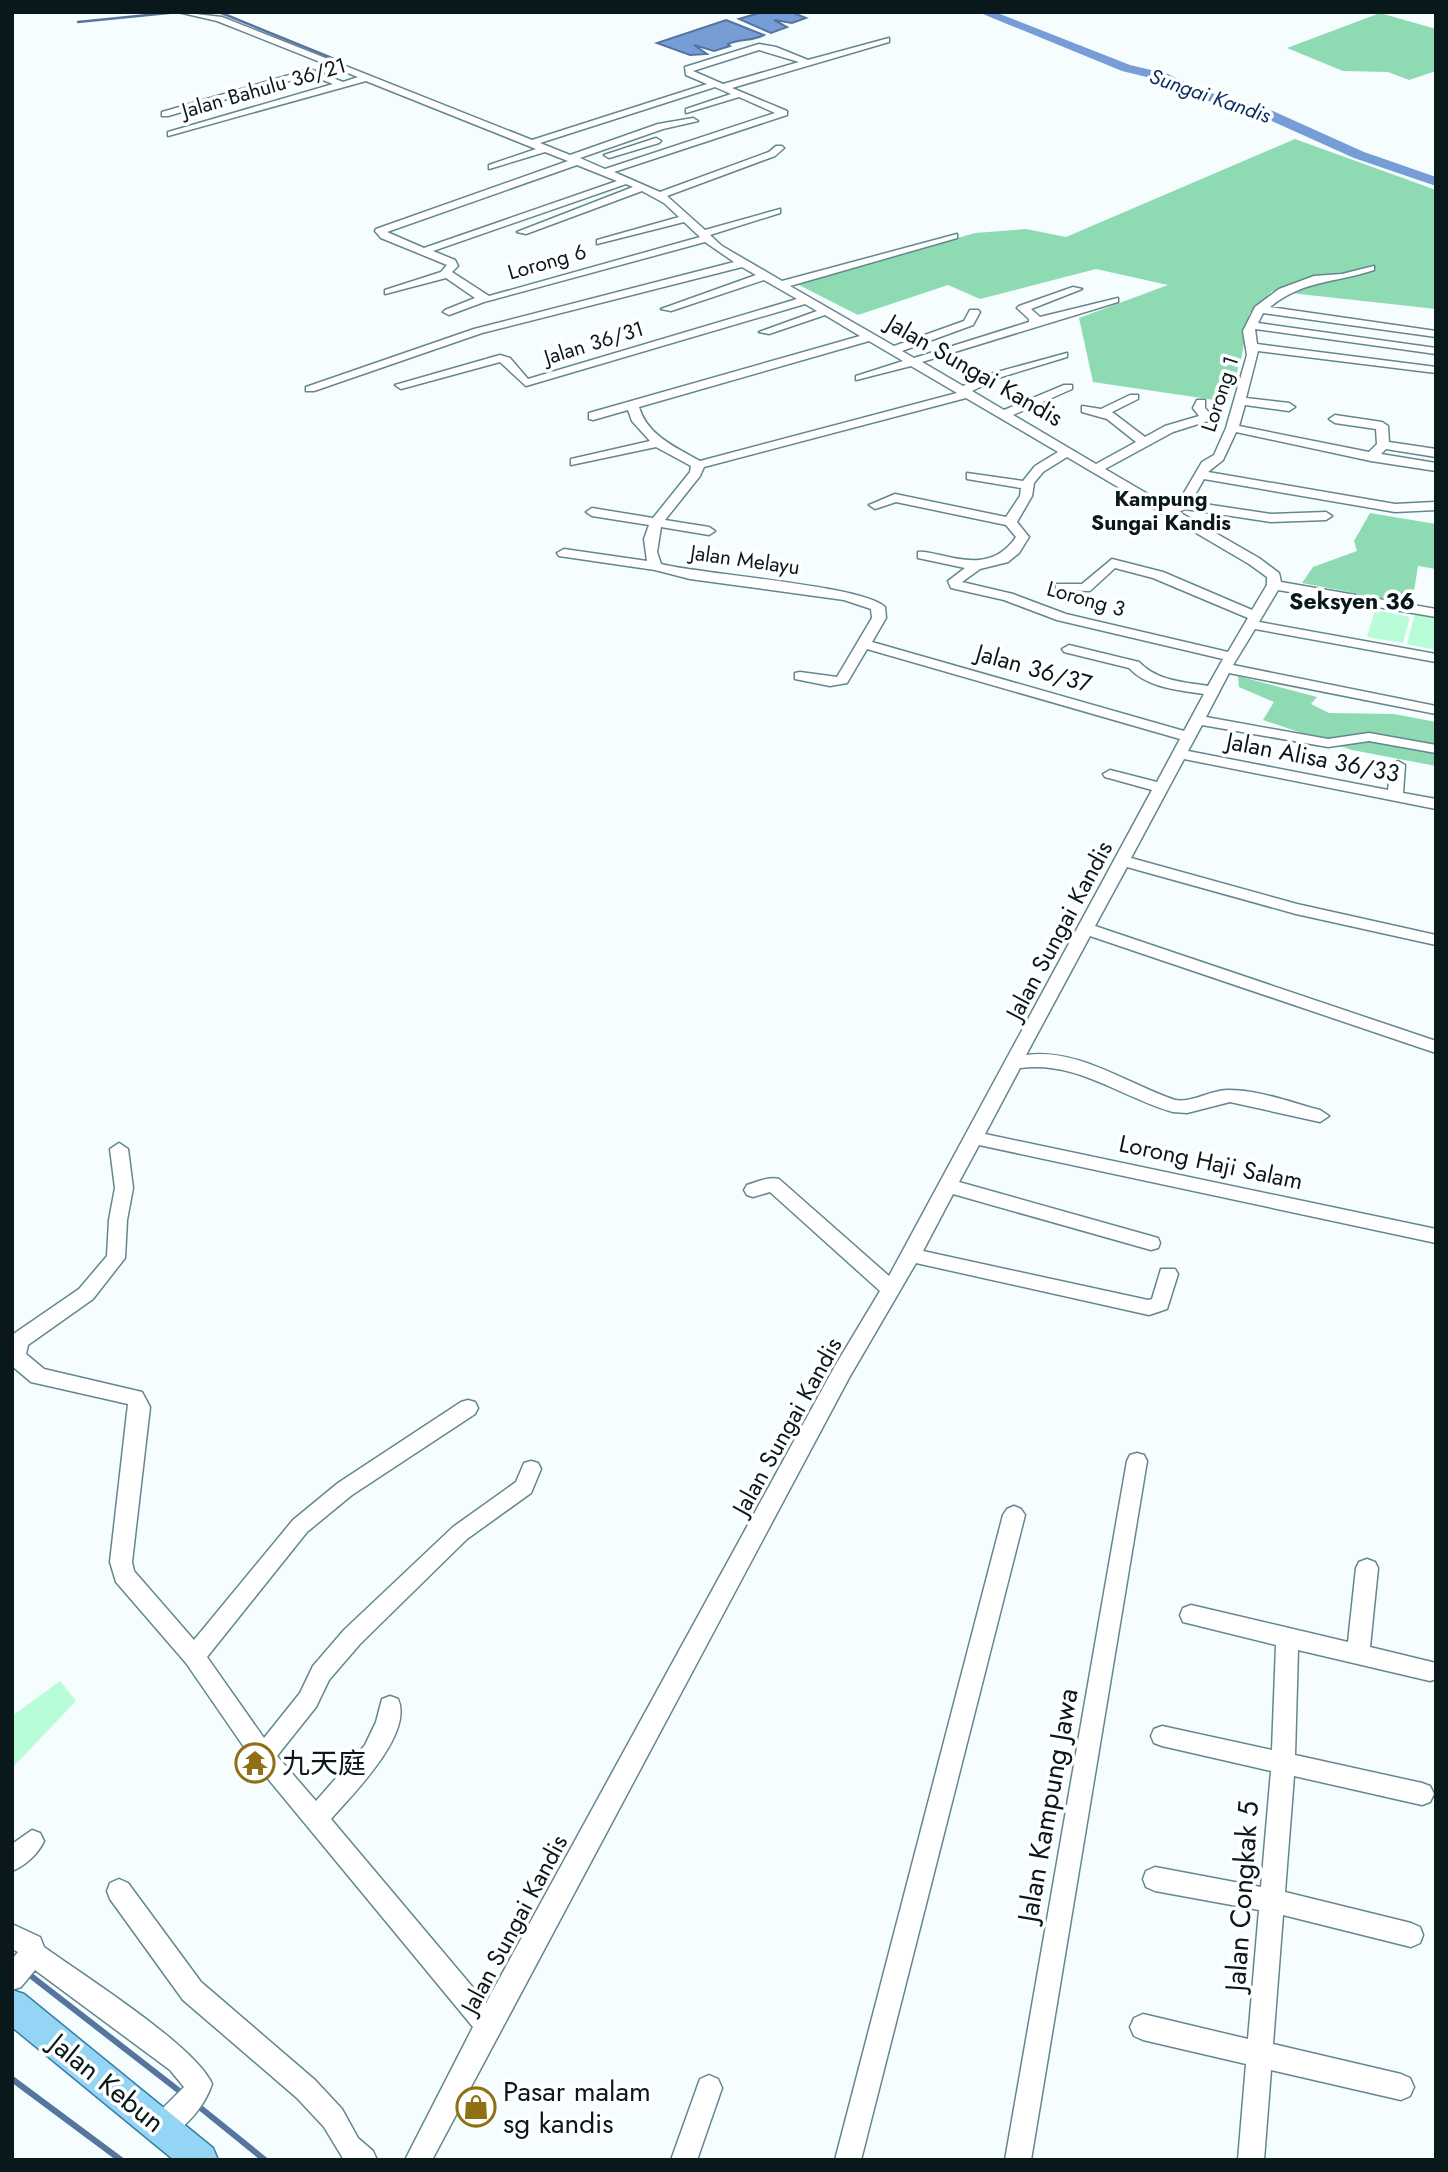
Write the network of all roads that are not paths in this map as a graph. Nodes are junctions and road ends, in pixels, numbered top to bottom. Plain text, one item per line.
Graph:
1 (182, 12) edge
2 (886, 40) dead end
3 (806, 62) junction
4 (366, 78) junction
5 (263, 85) junction
6 (343, 85) junction
7 (719, 86) junction
8 (740, 94) junction
9 (214, 98) junction
10 (291, 99) junction
11 (242, 113) junction
12 (190, 128) junction
13 (171, 134) dead end
14 (656, 141) dead end
15 (540, 145) junction
16 (779, 148) dead end
17 (579, 161) junction
18 (492, 167) dead end
19 (605, 172) junction
20 (626, 180) junction
21 (643, 187) junction
22 (660, 195) junction
23 (776, 211) dead end
24 (686, 218) junction
25 (522, 232) dead end
26 (704, 236) junction
27 (953, 236) dead end
28 (601, 242) dead end
29 (424, 251) junction
30 (743, 263) junction
31 (1370, 268) dead end
32 (447, 274) junction
33 (764, 276) junction
34 (1077, 289) dead end
35 (773, 290) junction
36 (389, 292) dead end
37 (483, 299) junction
38 (806, 300) junction
39 (1114, 300) dead end
40 (785, 306) junction
41 (667, 309) dead end
42 (1259, 309) junction
43 (449, 312) dead end
44 (826, 312) junction
45 (974, 313) dead end
46 (1036, 322) junction
47 (1251, 325) junction
48 (765, 332) dead end
49 (1436, 334) edge
50 (873, 338) junction
51 (1252, 346) junction
52 (895, 350) junction
53 (1436, 351) edge
54 (1063, 355) dead end
55 (836, 356) dead end
56 (916, 363) junction
57 (1436, 370) edge
58 (860, 378) dead end
59 (401, 385) dead end
60 (1068, 387) dead end
61 (310, 388) dead end
62 (965, 393) junction
63 (1134, 397) dead end
64 (1240, 401) junction
65 (1201, 403) dead end
66 (633, 407) junction
67 (1289, 407) dead end
68 (1086, 409) dead end
69 (1104, 412) junction
70 (1004, 415) junction
71 (593, 416) dead end
72 (1335, 419) dead end
73 (1232, 428) junction
74 (659, 443) junction
75 (1144, 443) junction
76 (1383, 445) junction
77 (1067, 452) junction
78 (1436, 453) edge
79 (1371, 457) junction
80 (575, 462) dead end
81 (698, 465) junction
82 (1436, 467) edge
83 (1095, 469) junction
84 (1202, 475) junction
85 (971, 476) dead end
86 (1027, 485) junction
87 (875, 505) dead end
88 (1435, 506) edge
89 (1176, 508) junction
90 (592, 512) dead end
91 (1325, 516) dead end
92 (1010, 522) junction
93 (656, 523) junction
94 (709, 531) dead end
95 (564, 553) dead end
96 (923, 555) dead end
97 (649, 563) junction
98 (975, 568) junction
99 (1274, 585) junction
100 (1061, 587) dead end
101 (1436, 613) edge
102 (1252, 620) junction
103 (865, 644) junction
104 (1069, 649) dead end
105 (1436, 658) edge
106 (1229, 662) junction
107 (800, 676) dead end
108 (1213, 691) junction
109 (1436, 710) edge
110 (1198, 720) junction
111 (1190, 737) junction
112 (1436, 749) edge
113 (1181, 754) junction
114 (1398, 765) dead end
115 (1110, 774) dead end
116 (1163, 788) junction
117 (1395, 796) junction
118 (1436, 804) edge
119 (1124, 861) junction
120 (1087, 929) junction
121 (1436, 940) edge
122 (1436, 1047) edge
123 (1015, 1063) junction
124 (1320, 1116) dead end
125 (975, 1138) junction
126 (119, 1149) dead end
127 (948, 1186) junction
128 (753, 1190) dead end
129 (1436, 1236) edge
130 (1151, 1243) dead end
131 (911, 1255) junction
132 (1168, 1274) dead end
133 (891, 1289) junction
134 (468, 1408) dead end
135 (1137, 1461) dead end
136 (531, 1469) dead end
137 (1014, 1515) dead end
138 (1367, 1568) dead end
139 (1191, 1615) dead end
140 (1287, 1637) junction
141 (1358, 1653) junction
142 (194, 1656) junction
143 (1430, 1671) dead end
144 (390, 1706) dead end
145 (1162, 1736) dead end
146 (262, 1756) junction
147 (1283, 1763) junction
148 (1422, 1794) dead end
149 (317, 1817) junction
150 (32, 1842) dead end
151 (12, 1860) edge
152 (1154, 1879) dead end
153 (119, 1891) dead end
154 (1272, 1901) junction
155 (1412, 1935) dead end
156 (12, 1936) edge
157 (20, 1975) edge
158 (488, 2025) junction
159 (1143, 2027) dead end
160 (1260, 2057) junction
161 (1401, 2087) dead end
162 (709, 2088) dead end
163 (162, 2127) junction
164 (201, 2160) edge
165 (364, 2160) edge
166 (418, 2160) edge
167 (684, 2160) edge
168 (848, 2160) edge
169 (1018, 2160) edge
170 (1251, 2160) edge

1 - 4 street, Jalan Sungai Kandis
2 - 3 street
3 - 7 street
3 - 7 street
4 - 6 street, Jalan Bahulu 36/21
4 - 15 street, Jalan Sungai Kandis
5 - 6 street
5 - 9 street
5 - 10 street
6 - 10 street, Jalan Bahulu 36/21
7 - 8 street
7 - 15 street
8 - 17 street
8 - 19 street
9 - 11 street
9 - 12 street
10 - 11 street, Jalan Bahulu 36/21
11 - 12 street, Jalan Bahulu 36/21
12 - 13 street, Jalan Bahulu 36/21
14 - 17 street
15 - 17 street, Jalan Sungai Kandis
15 - 18 street
16 - 22 street
17 - 19 street, Jalan Sungai Kandis
17 - 29 street
19 - 20 street, Jalan Sungai Kandis
20 - 21 street, Jalan Sungai Kandis
20 - 29 street
21 - 22 street, Jalan Sungai Kandis
21 - 25 street
22 - 24 street, Jalan Sungai Kandis
23 - 26 street, Lorong 6
24 - 26 street, Jalan Sungai Kandis
24 - 28 street
26 - 30 street, Jalan Sungai Kandis
26 - 37 street, Lorong 6
27 - 35 street
29 - 32 street, Lorong 6
30 - 33 street, Jalan Sungai Kandis
30 - 61 street
31 - 42 street
32 - 36 street
32 - 37 street, Lorong 6
33 - 35 street, Jalan Sungai Kandis
33 - 41 street
34 - 46 street
35 - 38 street, Jalan Sungai Kandis
35 - 40 street
37 - 43 street
38 - 40 street, Jalan 36/31
38 - 44 street, Jalan Sungai Kandis
39 - 46 street
40 - 59 street, Jalan 36/31
42 - 47 street, Lorong 1
42 - 49 street
44 - 48 street
44 - 50 street, Jalan Sungai Kandis
45 - 52 street
46 - 56 street
47 - 51 street, Lorong 1
47 - 53 street
50 - 52 street, Jalan Sungai Kandis
50 - 55 street
50 - 66 street
51 - 57 street
51 - 64 street, Lorong 1
52 - 56 street, Jalan Sungai Kandis
54 - 62 street
56 - 58 street
56 - 62 street, Jalan Sungai Kandis
60 - 70 street
62 - 70 street, Jalan Sungai Kandis
62 - 81 street
63 - 69 street
64 - 67 street
64 - 73 street, Lorong 1
65 - 75 street
66 - 71 street
66 - 74 street
68 - 69 street
69 - 75 street
70 - 77 street, Jalan Sungai Kandis
72 - 76 street
73 - 79 street
73 - 84 street, Lorong 1
74 - 80 street
74 - 81 street
75 - 83 street
76 - 78 street
76 - 79 street
77 - 83 street, Jalan Sungai Kandis
77 - 86 street
79 - 82 street
81 - 93 street
83 - 89 street, Jalan Sungai Kandis
84 - 88 street
84 - 89 street, Lorong 1
85 - 86 street
86 - 92 street
87 - 92 street
89 - 91 street
89 - 99 street, Jalan Sungai Kandis
90 - 93 street
92 - 98 street
93 - 94 street
93 - 97 street
95 - 97 street, Jalan Melayu
96 - 98 street
97 - 103 street, Jalan Melayu
98 - 106 street, Lorong 3
99 - 101 street
99 - 102 street, Jalan Sungai Kandis
100 - 102 street
102 - 105 street
102 - 106 street, Jalan Sungai Kandis
103 - 107 street
103 - 111 street, Jalan 36/37
104 - 108 street
106 - 108 street, Jalan Sungai Kandis
106 - 109 street
108 - 110 street, Jalan Sungai Kandis
110 - 111 street, Jalan Sungai Kandis
110 - 112 street
111 - 113 street, Jalan Sungai Kandis
113 - 116 street, Jalan Sungai Kandis
113 - 117 street, Jalan Alisa 36/33
114 - 117 street
115 - 116 street
116 - 119 street, Jalan Sungai Kandis
117 - 118 street, Jalan Alisa 36/33
119 - 120 street, Jalan Sungai Kandis
119 - 121 street
120 - 122 street
120 - 123 street, Jalan Sungai Kandis
123 - 124 street
123 - 125 street, Jalan Sungai Kandis
125 - 127 street, Jalan Sungai Kandis
125 - 129 street, Lorong Haji Salam
126 - 142 street
127 - 130 street
127 - 131 street, Jalan Sungai Kandis
128 - 133 street
131 - 132 street
131 - 133 street, Jalan Sungai Kandis
133 - 158 street, Jalan Sungai Kandis
134 - 142 street
135 - 169 street, Jalan Kampung Jawa
136 - 146 street
137 - 168 street
138 - 141 street
139 - 140 street
140 - 141 street
140 - 147 street, Jalan Congkak 5
141 - 143 street
142 - 146 street
144 - 149 street
145 - 147 street
146 - 149 street
147 - 148 street
147 - 154 street, Jalan Congkak 5
149 - 158 street
150 - 151 street
152 - 154 street
153 - 165 street
154 - 155 street
154 - 160 street, Jalan Congkak 5
156 - 157 street
157 - 163 main road, Jalan Kebun
157 - 163 street
158 - 166 street, Jalan Sungai Kandis
159 - 160 street
160 - 161 street
160 - 170 street, Jalan Congkak 5
162 - 167 street
163 - 164 main road, Jalan Kebun

